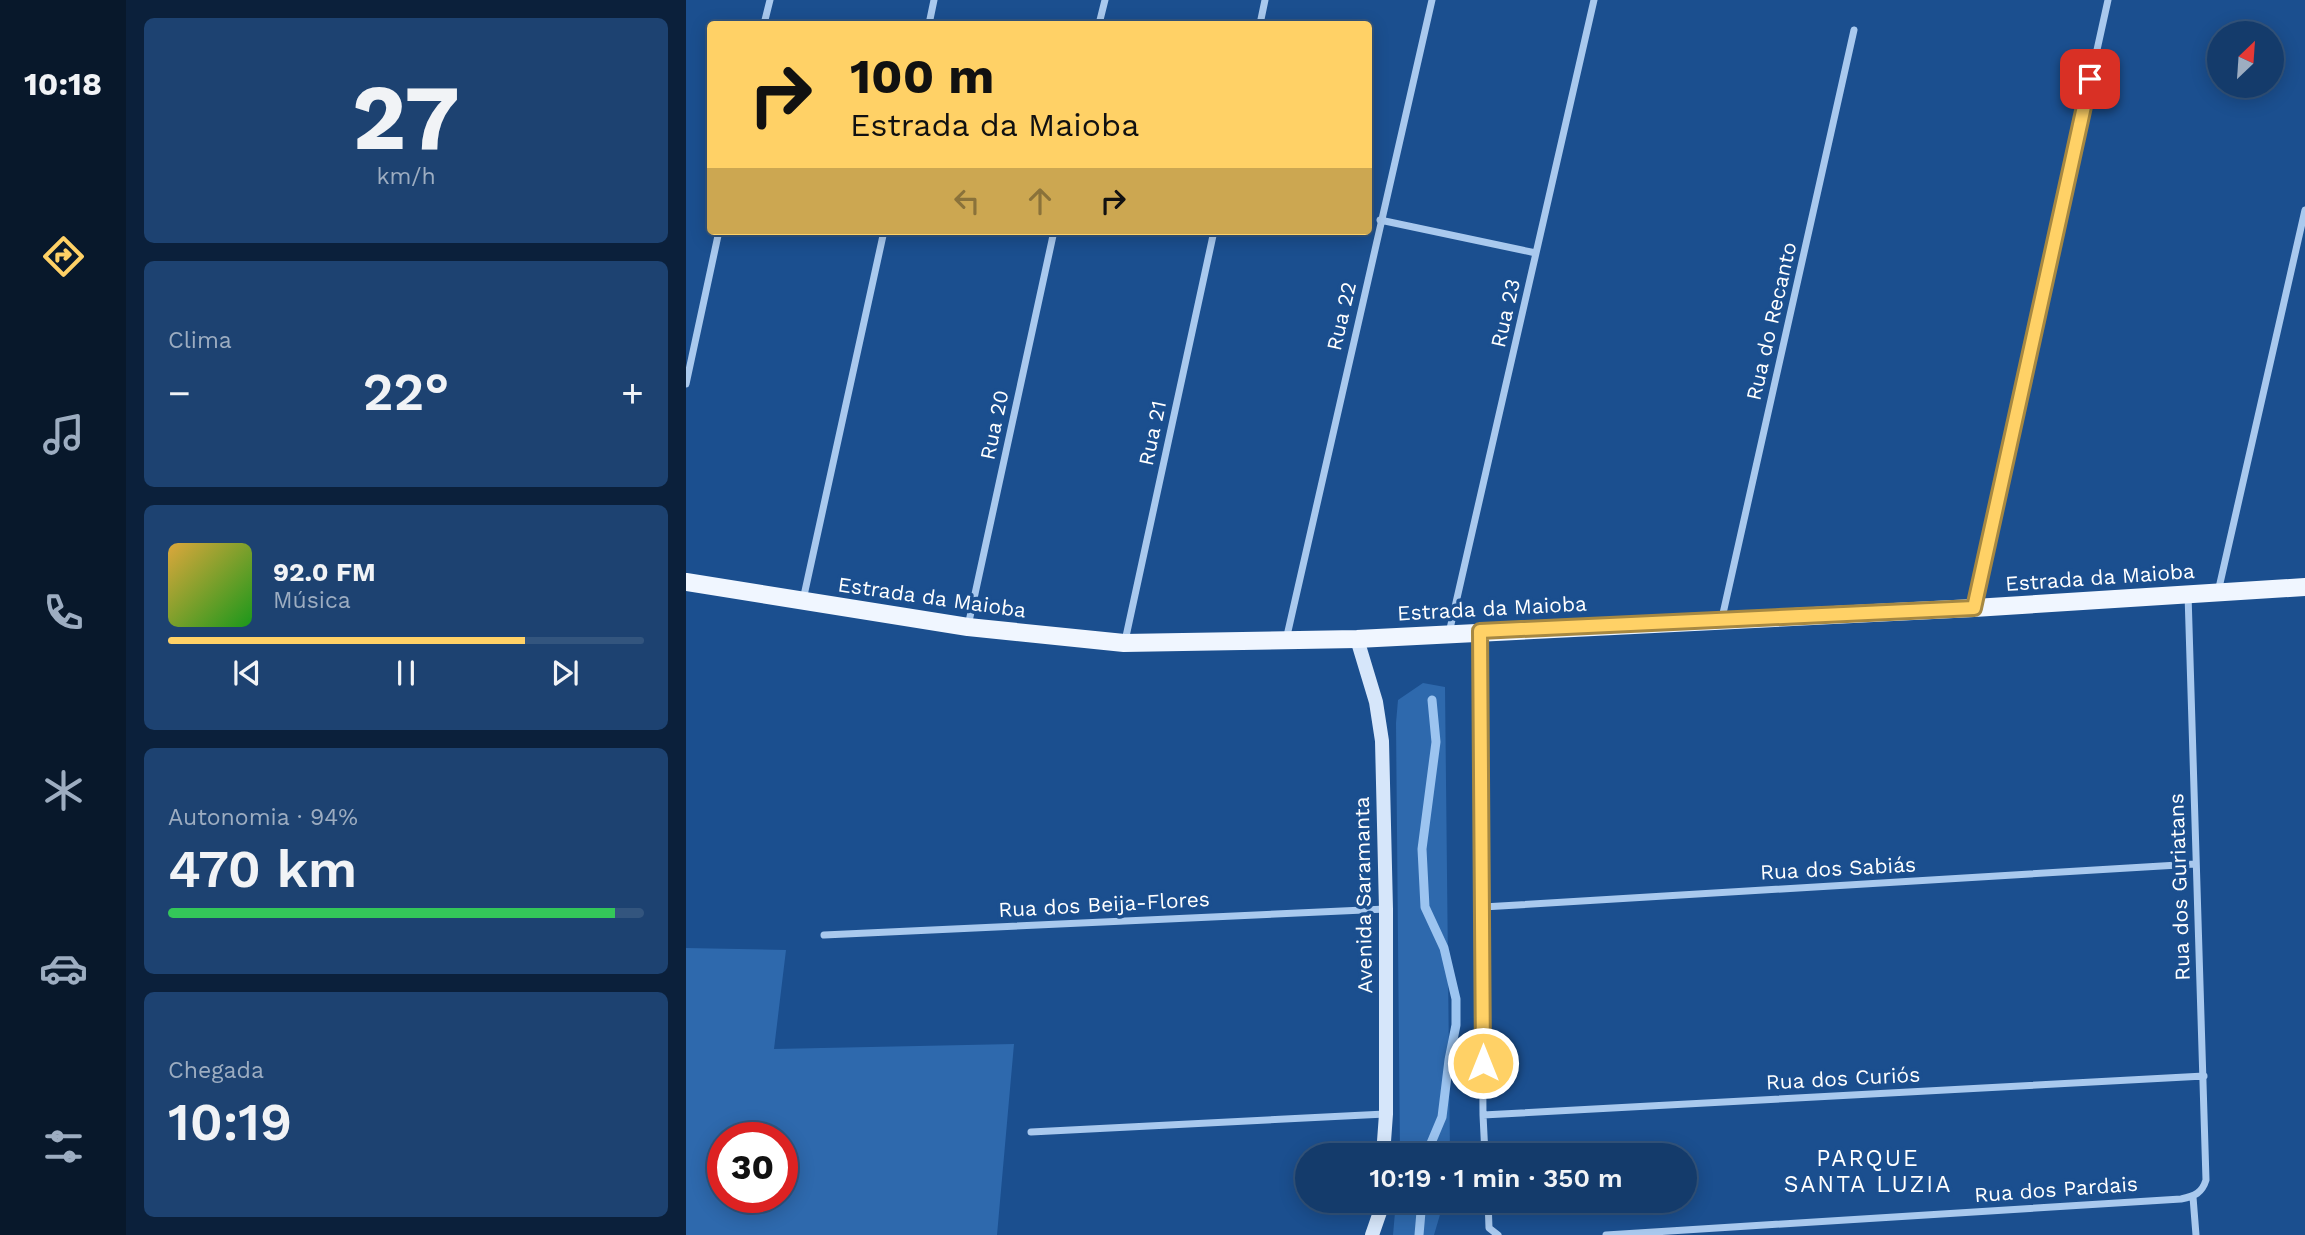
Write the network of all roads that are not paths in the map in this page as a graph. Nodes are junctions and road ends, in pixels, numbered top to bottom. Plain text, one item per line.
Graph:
1 (770, 0) edge
2 (934, 0) edge
3 (1105, 0) edge
4 (1265, 0) edge
5 (1432, 0) edge
6 (1594, 0) edge
7 (2108, 0) edge
8 (765, 21) edge
9 (930, 21) edge
10 (1100, 21) edge
11 (1261, 21) edge
12 (1854, 30) dead end
13 (2305, 210) edge
14 (1380, 220) junction
15 (718, 235) edge
16 (883, 235) edge
17 (1053, 235) edge
18 (1213, 235) edge
19 (1536, 253) junction
20 (686, 384) edge
21 (686, 582) edge
22 (2305, 587) edge
23 (2188, 593) junction
24 (2217, 593) junction
25 (803, 602) junction
26 (1974, 608) junction
27 (1722, 619) junction
28 (968, 627) junction
29 (1480, 631) junction
30 (1449, 633) junction
31 (1357, 639) junction
32 (1286, 641) junction
33 (1124, 643) junction
34 (2196, 864) junction
35 (1483, 907) junction
36 (1385, 909) junction
37 (824, 935) dead end
38 (2204, 1076) junction
39 (1386, 1114) junction
40 (1483, 1115) junction
41 (1031, 1132) dead end
42 (1384, 1143) edge
43 (1484, 1143) edge
44 (2193, 1197) junction
45 (1380, 1213) edge
46 (1488, 1213) edge
47 (1372, 1235) edge
48 (1497, 1235) edge
49 (1606, 1235) edge
50 (2196, 1235) edge

1 - 8 street
2 - 9 street
3 - 10 street
4 - 11 street
5 - 14 street, Rua 22
6 - 19 street, Rua 23
7 - 26 street
12 - 27 street, Rua do Recanto
13 - 24 street
14 - 19 street
14 - 32 street, Rua 22
15 - 20 street
16 - 25 street
17 - 28 street, Rua 20
18 - 33 street, Rua 21
19 - 30 street, Rua 23
21 - 25 main road, Estrada da Maioba
22 - 24 main road, Estrada da Maioba
23 - 24 main road, Estrada da Maioba
23 - 26 main road, Estrada da Maioba
23 - 34 street, Rua dos Guriatans
25 - 28 main road, Estrada da Maioba
26 - 27 main road, Estrada da Maioba
27 - 29 main road, Estrada da Maioba
28 - 33 main road, Estrada da Maioba
29 - 30 main road, Estrada da Maioba
29 - 35 street
30 - 31 main road, Estrada da Maioba
31 - 32 main road, Estrada da Maioba
31 - 36 street, Avenida Saramanta
32 - 33 main road, Estrada da Maioba
34 - 35 street, Rua dos Sabiás
34 - 38 street, Rua dos Guriatans
35 - 40 street
36 - 37 street, Rua dos Beija-Flores
36 - 39 street, Avenida Saramanta
38 - 40 street, Rua dos Curiós
38 - 44 street, Rua dos Guriatans
39 - 41 street
39 - 42 street, Avenida Saramanta
40 - 43 street
44 - 49 street, Rua dos Pardais
44 - 50 street
45 - 47 street
46 - 48 street

